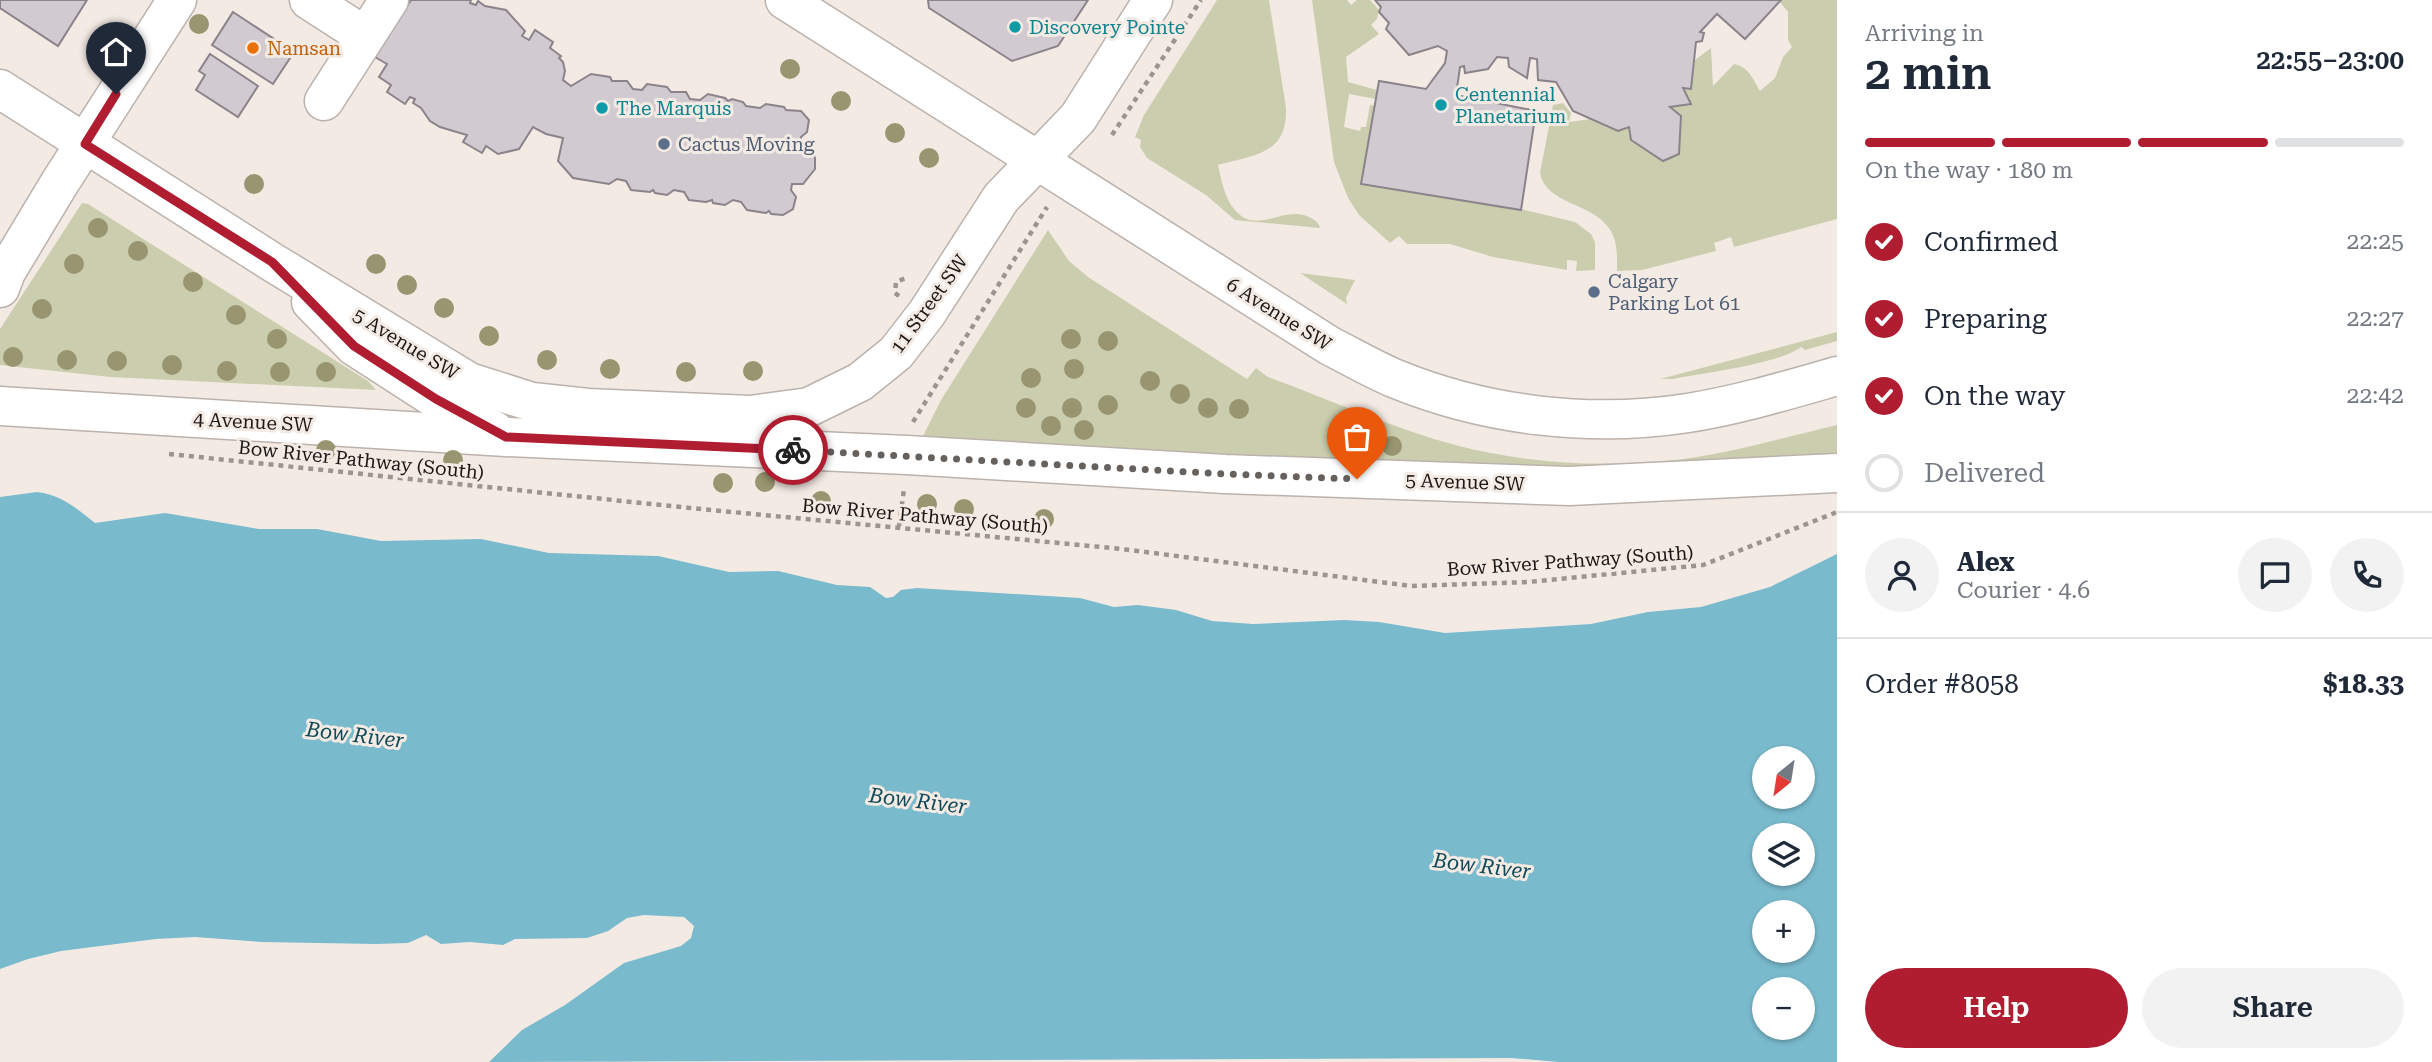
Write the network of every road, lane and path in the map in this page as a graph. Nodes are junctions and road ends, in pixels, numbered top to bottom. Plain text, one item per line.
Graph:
1 (177, 0) edge
2 (309, 0) edge
3 (389, 0) edge
4 (785, 0) edge
5 (1153, 0) edge
6 (1201, 0) edge
7 (365, 36) junction
8 (0, 89) edge
9 (324, 101) dead end
10 (1116, 130) dead end
11 (85, 144) junction
12 (1039, 160) junction
13 (1044, 210) dead end
14 (272, 262) junction
15 (2, 279) edge
16 (1837, 376) edge
17 (469, 382) joint
18 (0, 407) edge
19 (909, 429) dead end
20 (506, 437) junction
21 (167, 454) dead end
22 (1837, 473) edge
23 (904, 485) dead end
24 (1837, 512) edge
25 (899, 526) junction

1 - 11 street
2 - 7 street
3 - 7 street
4 - 12 street, 6 Avenue SW
5 - 12 street, 11 Street SW
6 - 10 path
7 - 9 street
8 - 11 street, 5 Avenue SW
11 - 14 street, 5 Avenue SW
11 - 15 street
12 - 16 street, 6 Avenue SW
12 - 17 street, 11 Street SW
13 - 19 path
14 - 17 street, 5 Avenue SW
14 - 20 street, 5 Avenue SW
18 - 20 street, 4 Avenue SW
20 - 22 street, 5 Avenue SW
21 - 25 path, Bow River Pathway (South)
23 - 25 path
24 - 25 path, Bow River Pathway (South)

